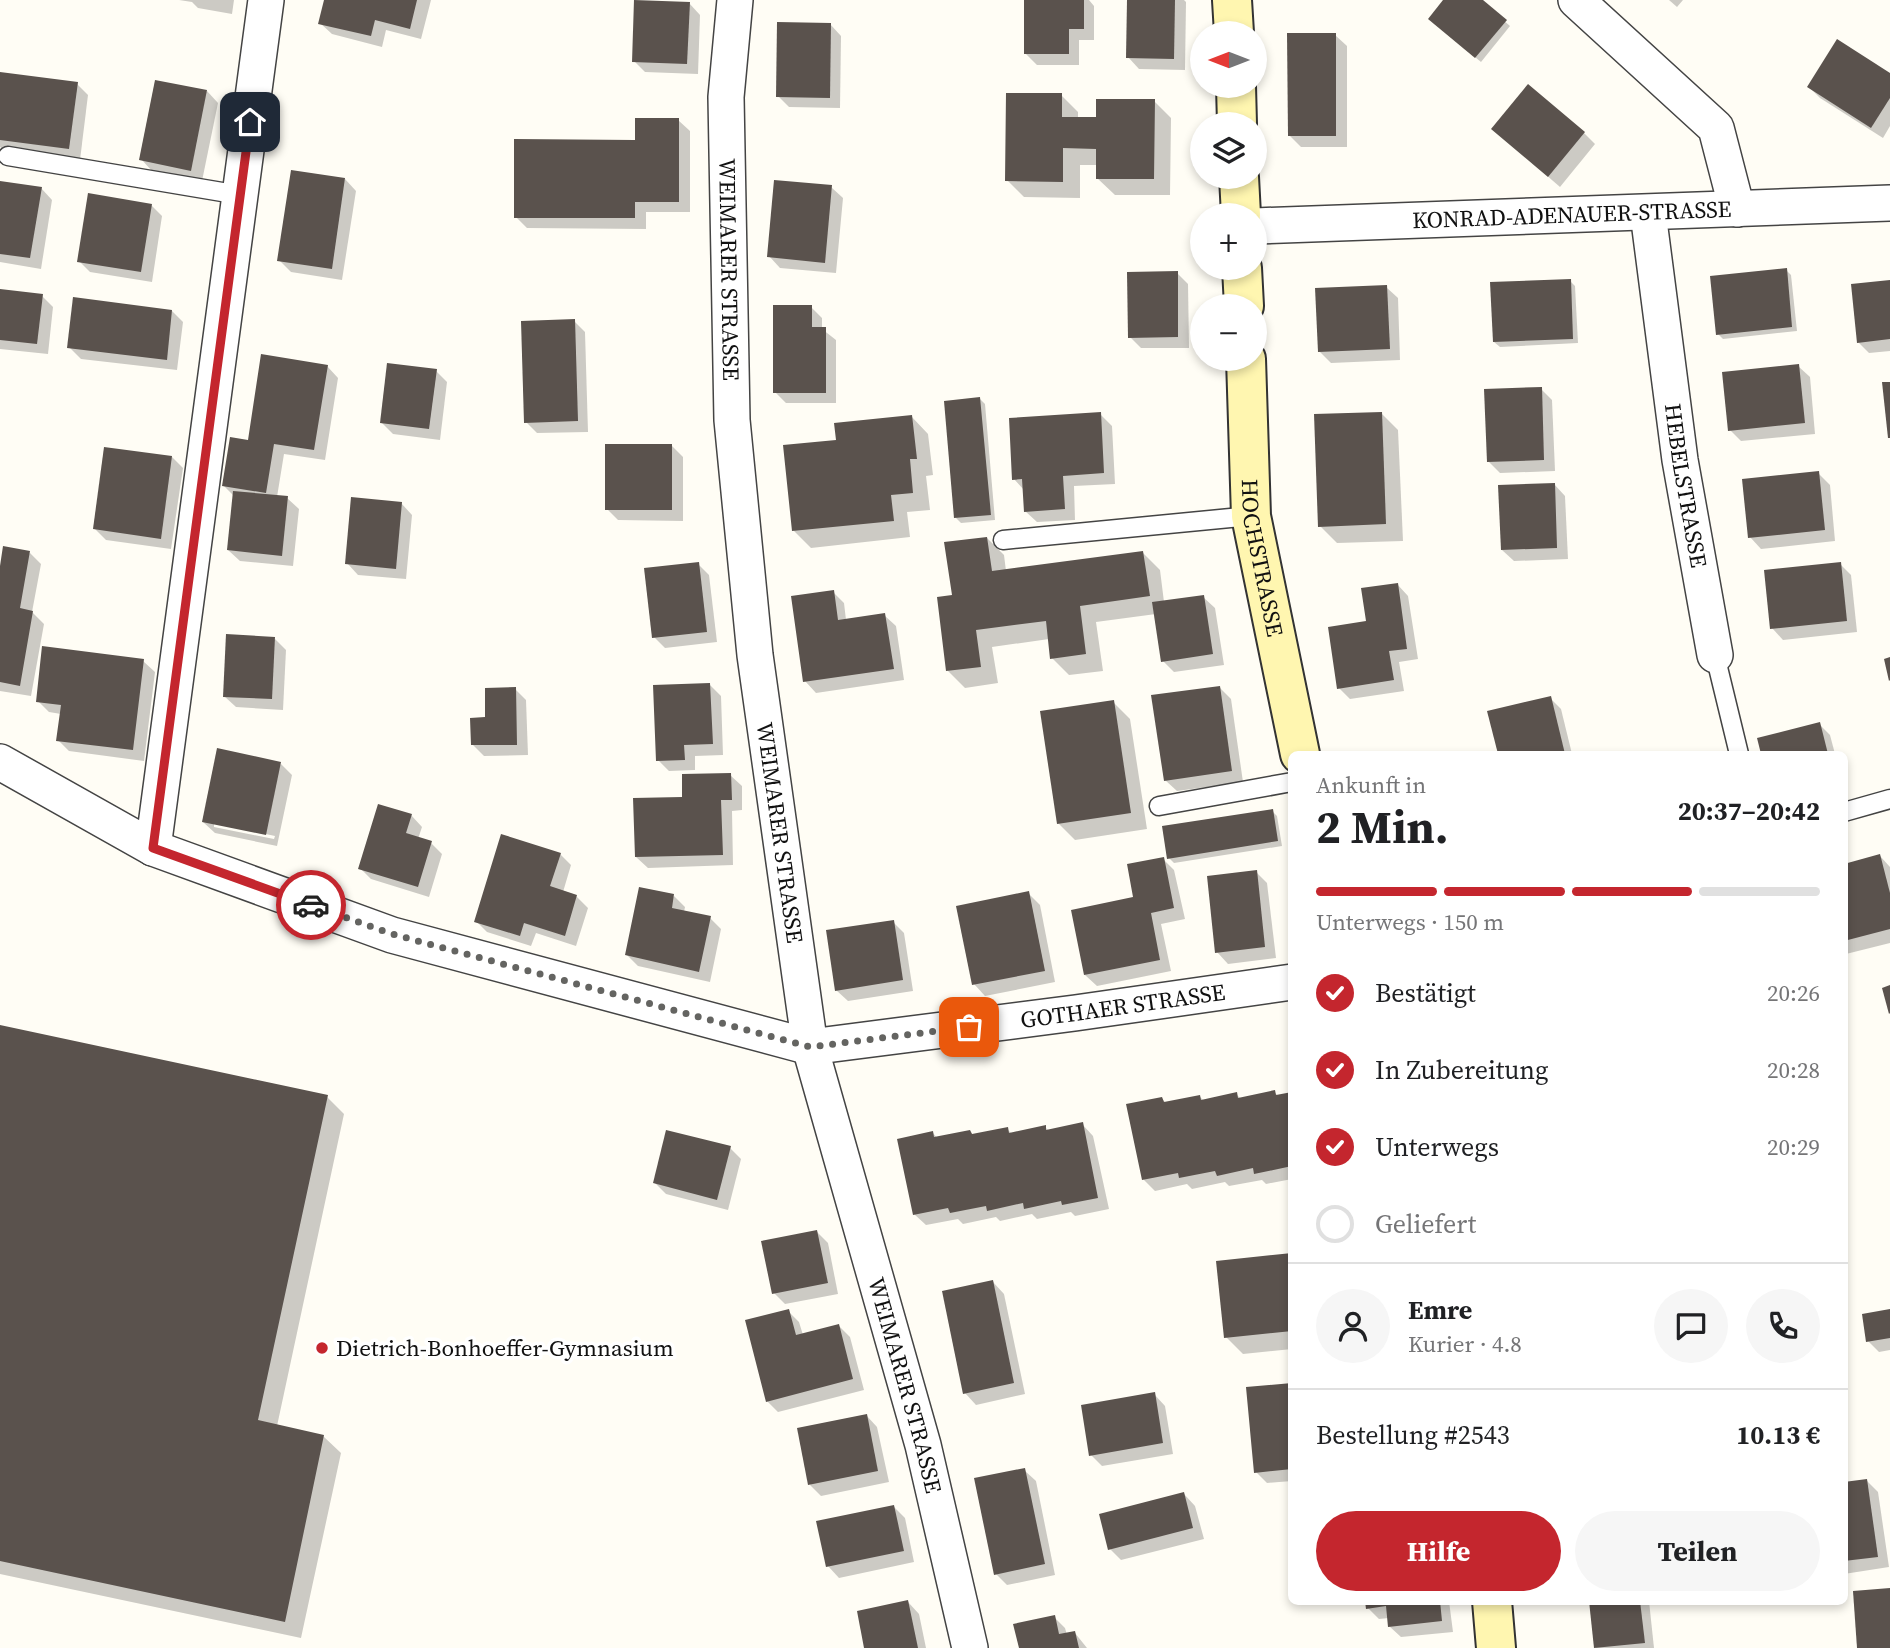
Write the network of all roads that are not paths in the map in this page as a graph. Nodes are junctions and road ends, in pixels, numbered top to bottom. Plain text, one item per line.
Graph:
1 (266, 0) edge
2 (735, 0) edge
3 (1232, 0) edge
4 (1576, 0) edge
5 (1233, 21) edge
6 (8, 156) dead end
7 (240, 195) junction
8 (1890, 204) edge
9 (1737, 209) junction
10 (1648, 213) junction
11 (1267, 226) edge
12 (1245, 371) edge
13 (1251, 516) junction
14 (1003, 540) dead end
15 (1714, 655) joint
16 (1299, 751) edge
17 (1738, 751) edge
18 (0, 762) edge
19 (1288, 783) edge
20 (1890, 799) edge
21 (1159, 806) dead end
22 (1848, 811) edge
23 (153, 848) junction
24 (1288, 983) edge
25 (810, 1047) junction
26 (1492, 1605) edge
27 (970, 1648) edge
28 (1496, 1648) edge

1 - 7 street
2 - 25 street, WEIMARER STRASSE
3 - 5 street
4 - 9 street
6 - 7 lane
7 - 23 street
8 - 9 street, KONRAD-ADENAUER-STRASSE
9 - 10 street, KONRAD-ADENAUER-STRASSE
10 - 11 street, KONRAD-ADENAUER-STRASSE
10 - 15 street, HEBELSTRASSE
12 - 13 street, HOCHSTRASSE
13 - 14 lane
13 - 16 street, HOCHSTRASSE
15 - 17 lane, HEBELSTRASSE
18 - 23 street, GOTHAER STRASSE
19 - 21 lane
20 - 22 lane
23 - 25 street, GOTHAER STRASSE
24 - 25 street, GOTHAER STRASSE
25 - 27 street, WEIMARER STRASSE
26 - 28 street

